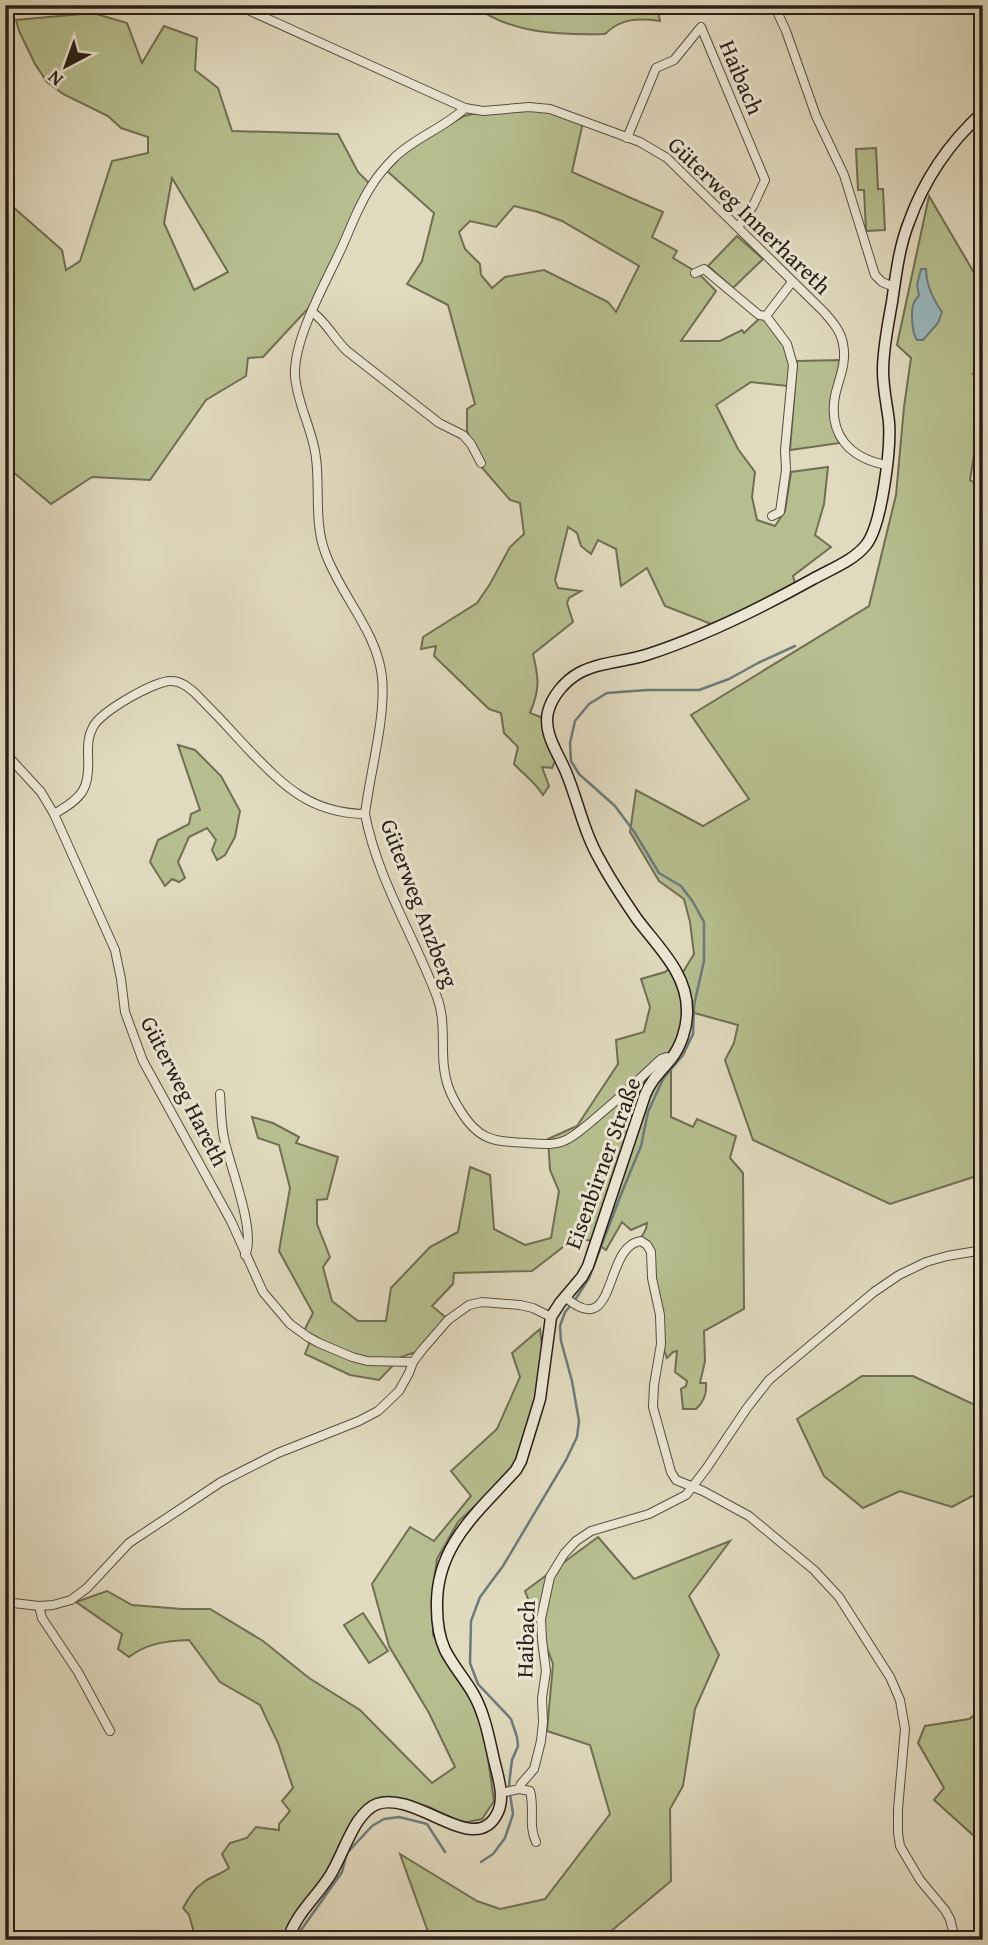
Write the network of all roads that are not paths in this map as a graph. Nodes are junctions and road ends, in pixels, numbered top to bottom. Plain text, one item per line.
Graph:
1 (237, 5) edge
2 (774, 5) edge
3 (464, 108) junction
4 (983, 112) edge
5 (628, 138) junction
6 (738, 227) junction
7 (695, 273) dead end
8 (792, 282) junction
9 (894, 287) junction
10 (312, 312) junction
11 (766, 316) junction
12 (481, 463) dead end
13 (886, 465) junction
14 (772, 516) dead end
15 (5, 753) edge
16 (54, 814) junction
17 (365, 814) junction
18 (671, 1059) junction
19 (220, 1094) dead end
20 (983, 1251) edge
21 (245, 1255) junction
22 (570, 1301) junction
23 (551, 1317) junction
24 (413, 1362) junction
25 (694, 1487) junction
26 (5, 1602) edge
27 (39, 1606) junction
28 (110, 1731) dead end
29 (511, 1791) junction
30 (536, 1842) dead end
31 (288, 1940) edge
32 (953, 1940) edge

1 - 3 street, Güterweg Innerhareth
2 - 9 street
3 - 5 street, Güterweg Innerhareth
3 - 10 street, Güterweg Anzberg
4 - 9 main road, Eisenbirner Straße
5 - 6 street, Güterweg Innerhareth
5 - 6 street, Haibach
6 - 8 street, Güterweg Innerhareth
7 - 11 street
8 - 11 street
8 - 13 street, Güterweg Innerhareth
9 - 13 main road, Eisenbirner Straße
10 - 12 street
10 - 17 street, Güterweg Anzberg
11 - 14 street
13 - 18 main road, Eisenbirner Straße
15 - 16 street, Güterweg Hareth
16 - 17 street
16 - 21 street, Güterweg Hareth
17 - 18 street, Güterweg Anzberg
18 - 22 main road, Eisenbirner Straße
19 - 21 street
20 - 25 street
21 - 24 street, Güterweg Hareth
22 - 23 main road, Eisenbirner Straße
22 - 25 street
23 - 24 street
23 - 29 main road, Eisenbirner Straße
24 - 27 street
25 - 29 street, Haibach
25 - 32 street
26 - 27 street
27 - 28 street
29 - 30 street
29 - 31 main road

